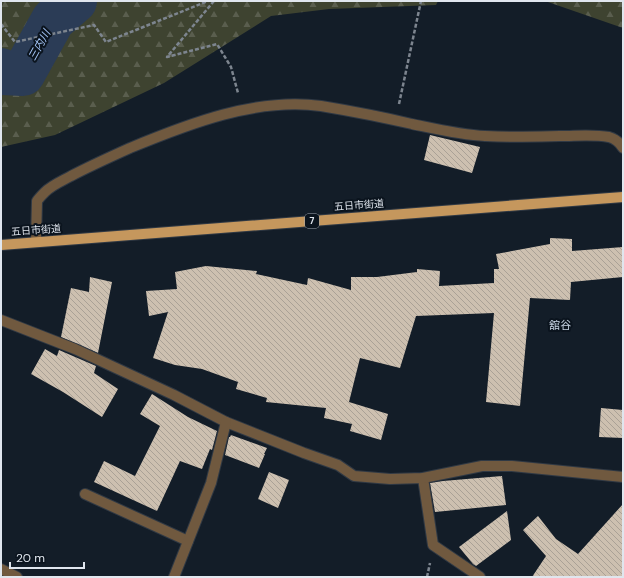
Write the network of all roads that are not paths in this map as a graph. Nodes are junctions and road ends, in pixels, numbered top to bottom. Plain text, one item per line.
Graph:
1 (623, 148) edge
2 (623, 197) edge
3 (36, 242) junction
4 (1, 245) edge
5 (1, 320) edge
6 (226, 422) junction
7 (623, 477) edge
8 (424, 478) junction
9 (85, 494) dead end
10 (188, 541) junction
11 (1, 569) edge
12 (17, 577) edge
13 (174, 577) edge
14 (480, 577) edge

1 - 3 street
2 - 3 main road, 五日市街道 / 7
3 - 4 main road, 五日市街道 / 7
5 - 6 street
6 - 8 street
6 - 10 street
7 - 8 street
8 - 14 street
9 - 10 street
10 - 13 street
11 - 12 street

